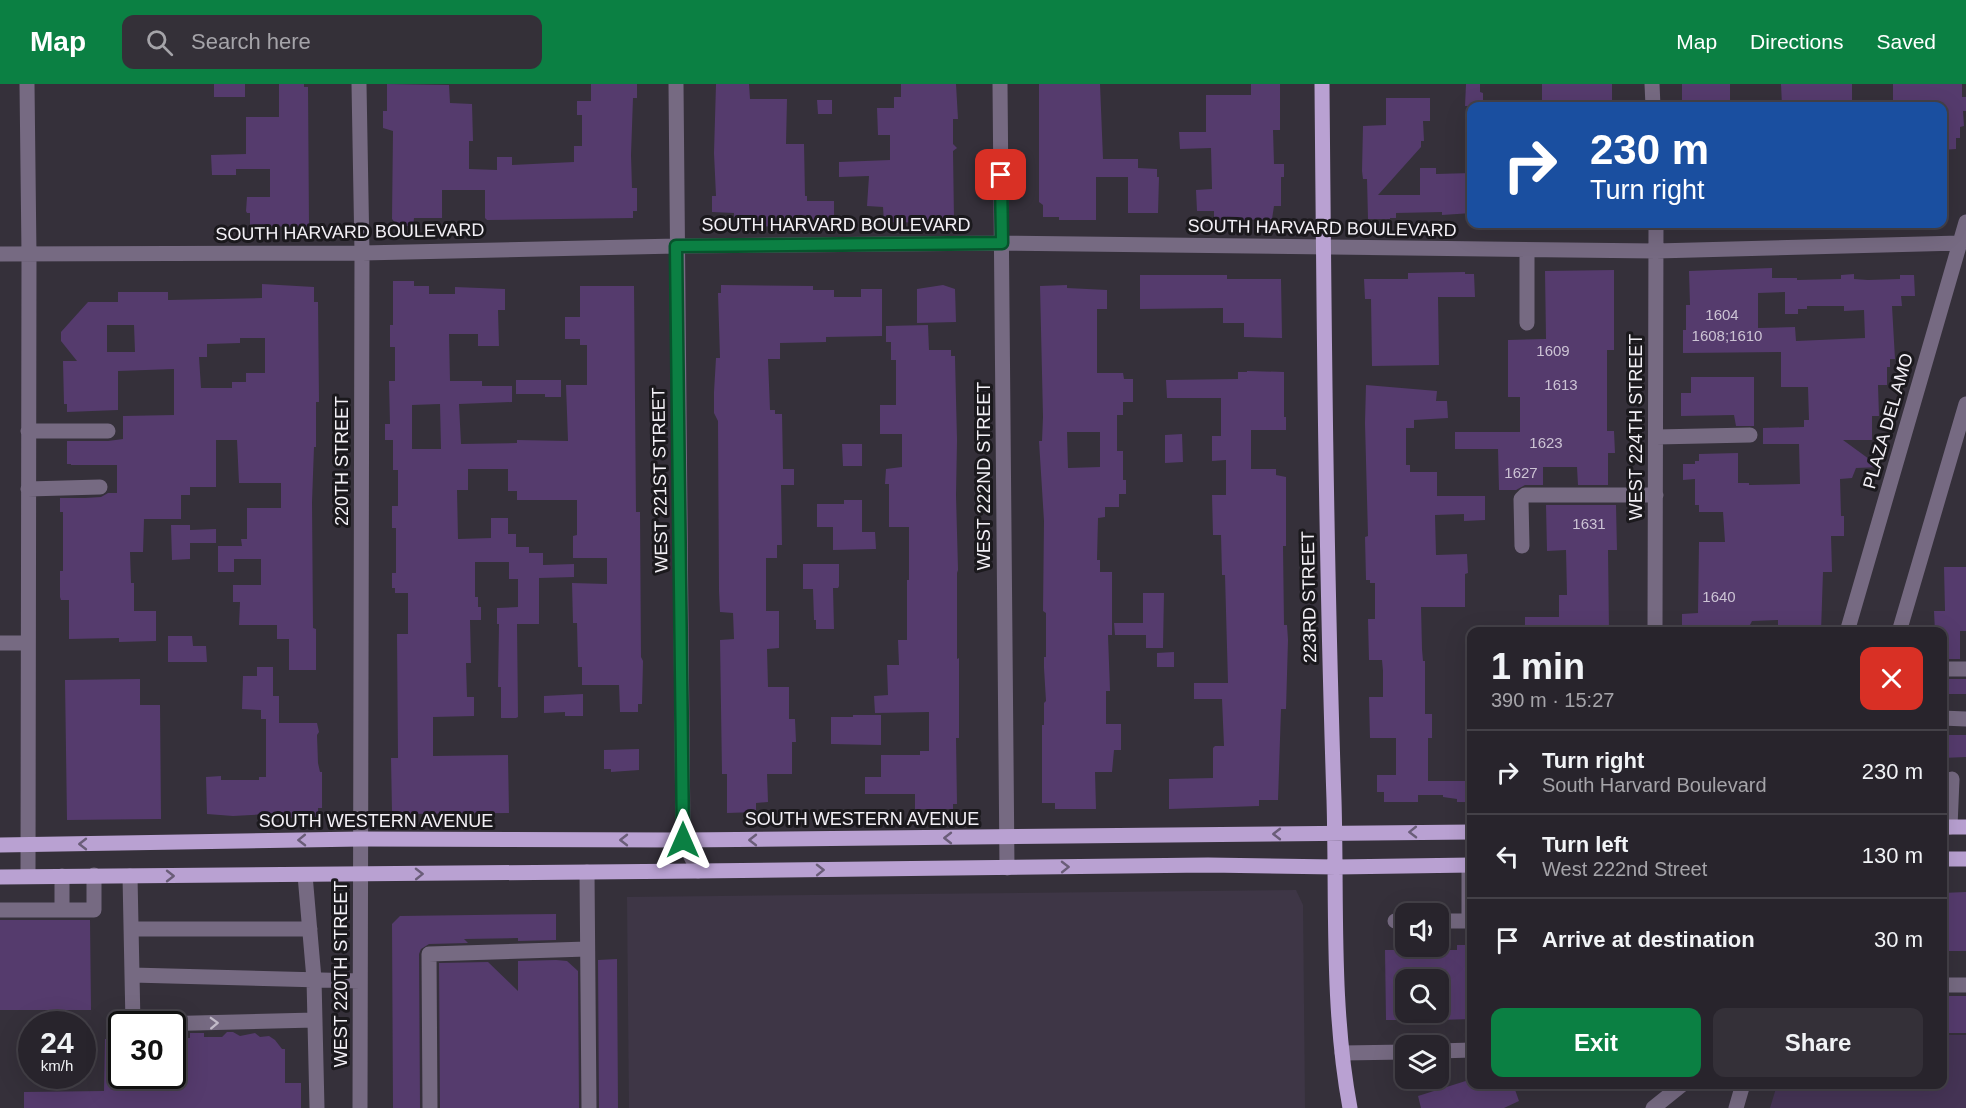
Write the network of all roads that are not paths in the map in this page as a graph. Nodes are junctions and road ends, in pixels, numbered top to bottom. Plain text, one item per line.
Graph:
1 (27, 84) edge
2 (359, 84) edge
3 (676, 84) edge
4 (1000, 84) edge
5 (1322, 84) edge
6 (1652, 84) edge
7 (1653, 102) edge
8 (1966, 222) edge
9 (1656, 228) edge
10 (1002, 243) junction
11 (1960, 243) junction
12 (676, 246) junction
13 (1323, 248) junction
14 (1527, 250) junction
15 (1656, 251) junction
16 (362, 253) junction
17 (0, 254) edge
18 (29, 254) junction
19 (1527, 322) dead end
20 (1966, 404) edge
21 (108, 430) dead end
22 (28, 432) junction
23 (1750, 435) dead end
24 (1656, 437) junction
25 (100, 487) dead end
26 (28, 489) junction
27 (1656, 495) junction
28 (1522, 546) dead end
29 (1655, 627) edge
30 (1848, 627) edge
31 (1900, 627) edge
32 (0, 643) edge
33 (28, 643) junction
34 (1947, 669) edge
35 (1966, 669) edge
36 (1947, 718) edge
37 (1966, 719) edge
38 (1953, 779) edge
39 (1947, 820) edge
40 (1966, 826) edge
41 (1947, 827) edge
42 (1467, 831) edge
43 (1335, 833) junction
44 (1007, 837) junction
45 (361, 839) junction
46 (683, 840) junction
47 (28, 844) junction
48 (0, 845) edge
49 (1947, 859) edge
50 (1966, 859) edge
51 (1467, 865) edge
52 (1336, 867) junction
53 (1007, 868) junction
54 (587, 872) junction
55 (698, 872) junction
56 (360, 874) junction
57 (94, 875) junction
58 (306, 875) junction
59 (28, 876) junction
60 (62, 876) junction
61 (130, 876) junction
62 (0, 877) edge
63 (0, 910) edge
64 (62, 910) junction
65 (1449, 921) edge
66 (1467, 921) edge
67 (131, 929) junction
68 (310, 929) junction
69 (587, 950) junction
70 (132, 975) junction
71 (314, 979) junction
72 (360, 981) junction
73 (1947, 985) edge
74 (1966, 985) edge
75 (133, 1011) edge
76 (315, 1020) junction
77 (186, 1023) edge
78 (1467, 1050) edge
79 (1449, 1051) edge
80 (1395, 1052) edge
81 (1342, 1053) junction
82 (1677, 1089) edge
83 (1742, 1089) edge
84 (317, 1108) edge
85 (360, 1108) edge
86 (430, 1108) edge
87 (590, 1108) edge
88 (1350, 1108) edge
89 (1653, 1108) edge
90 (1736, 1108) edge

1 - 18 street
2 - 16 street, 220TH STREET
3 - 12 street, WEST 221ST STREET
4 - 10 street, WEST 222ND STREET
5 - 13 main road, 223RD STREET
6 - 7 street
8 - 11 street, PLAZA DEL AMO
9 - 15 street, WEST 224TH STREET
10 - 12 street, SOUTH HARVARD BOULEVARD
10 - 13 street, SOUTH HARVARD BOULEVARD
10 - 44 street, WEST 222ND STREET
11 - 15 street, SOUTH HARVARD BOULEVARD
11 - 30 street, PLAZA DEL AMO
12 - 16 street, SOUTH HARVARD BOULEVARD
12 - 46 street, WEST 221ST STREET
13 - 14 street, SOUTH HARVARD BOULEVARD
13 - 43 main road, 223RD STREET
14 - 15 street, SOUTH HARVARD BOULEVARD
14 - 19 street
15 - 24 street, WEST 224TH STREET
16 - 18 street, SOUTH HARVARD BOULEVARD
16 - 45 street, 220TH STREET
17 - 18 street, SOUTH HARVARD BOULEVARD
18 - 22 street
20 - 31 street
21 - 22 street
22 - 26 street
23 - 24 street
24 - 27 street, WEST 224TH STREET
25 - 26 street
26 - 33 street
27 - 28 street
27 - 29 street, WEST 224TH STREET
32 - 33 street
33 - 47 street
34 - 35 street
36 - 37 street
38 - 39 street
40 - 41 main road
42 -> 43 main road, SOUTH WESTERN AVENUE
43 -> 44 main road, SOUTH WESTERN AVENUE
43 - 52 main road, 223RD STREET
44 -> 46 main road, SOUTH WESTERN AVENUE
44 - 53 street, WEST 222ND STREET
46 -> 45 main road, SOUTH WESTERN AVENUE
45 -> 47 main road, SOUTH WESTERN AVENUE
45 - 56 street, WEST 220TH STREET
46 - 55 street, WEST 221ST STREET
47 - 48 main road, SOUTH WESTERN AVENUE
47 - 59 street
49 - 50 main road
51 - 52 main road
53 -> 52 main road
52 - 81 main road, 223RD STREET
55 -> 53 main road
54 - 55 main road
56 -> 54 main road
54 - 69 street
56 - 58 main road
56 - 72 street, WEST 220TH STREET
57 - 60 main road
57 - 61 main road
57 - 64 street
61 -> 58 main road
58 - 68 street
59 - 60 main road
59 - 62 main road
60 - 64 street
61 - 67 street
63 - 64 street
65 - 66 street
67 - 68 street
67 - 70 street
68 - 71 street
69 - 86 street
69 - 87 street
70 - 71 street
70 - 75 street
71 - 72 street
71 - 76 street
72 - 85 street, WEST 220TH STREET
73 - 74 street
77 -> 76 street
76 - 84 street
78 - 79 street
80 - 81 street
81 - 88 main road, 223RD STREET
82 - 89 street
83 - 90 street

